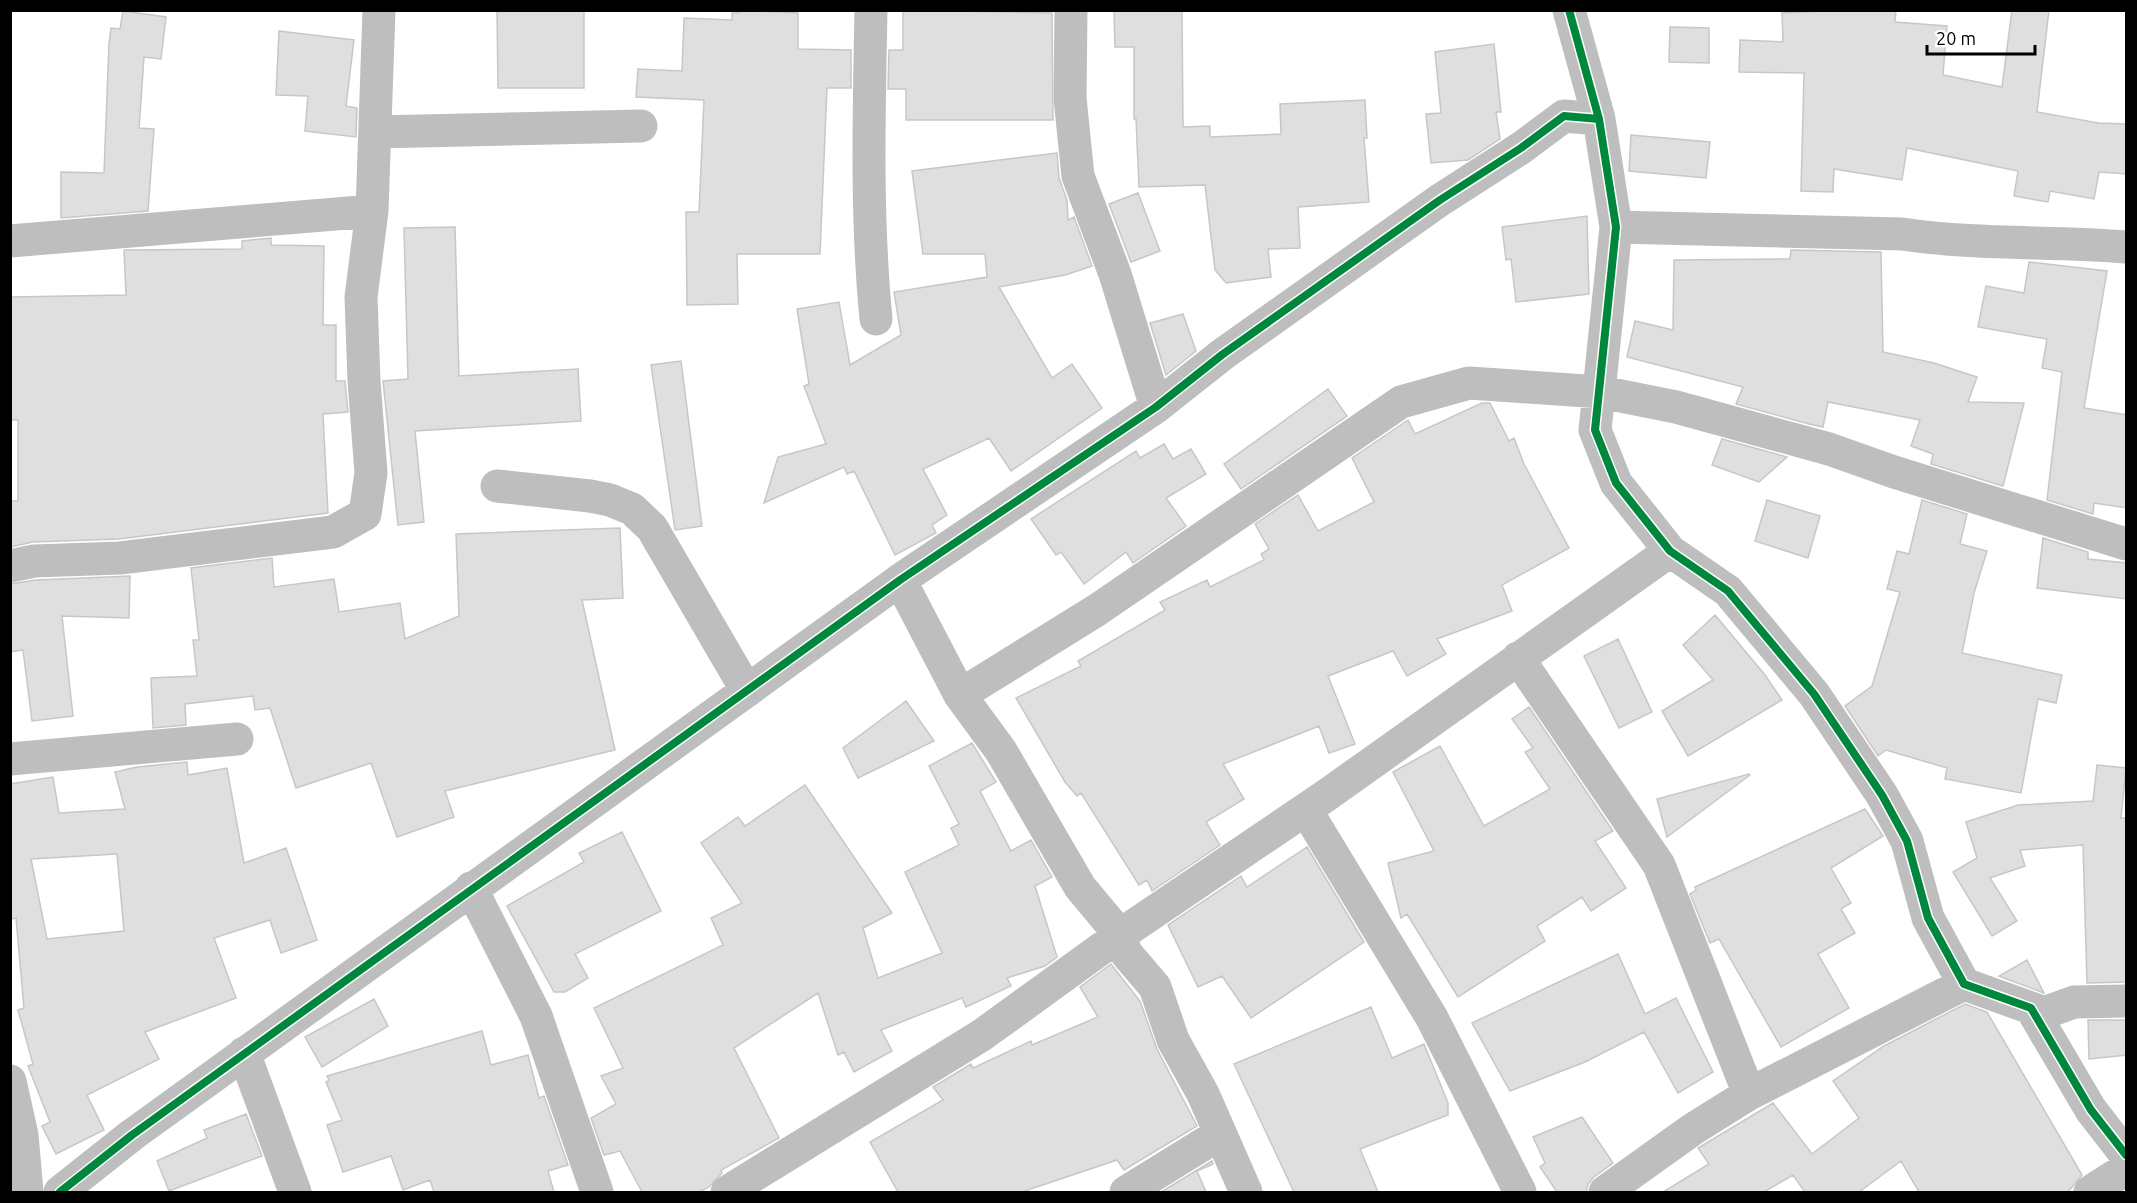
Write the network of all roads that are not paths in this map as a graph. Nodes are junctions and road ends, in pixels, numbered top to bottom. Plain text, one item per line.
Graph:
1 (379, 10) edge
2 (871, 10) edge
3 (1071, 10) edge
4 (1569, 10) edge
5 (1599, 118) junction
6 (641, 126) dead end
7 (375, 132) junction
8 (372, 211) junction
9 (1616, 227) junction
10 (10, 241) edge
11 (2127, 247) edge
12 (876, 319) dead end
13 (1601, 392) junction
14 (1156, 407) junction
15 (497, 486) dead end
16 (2127, 544) edge
17 (1670, 551) junction
18 (10, 566) edge
19 (900, 580) junction
20 (1518, 658) junction
21 (747, 691) junction
22 (960, 695) junction
23 (237, 739) dead end
24 (10, 759) edge
25 (1306, 810) junction
26 (471, 888) junction
27 (1120, 935) junction
28 (1964, 984) junction
29 (2127, 1001) edge
30 (2031, 1008) junction
31 (244, 1053) junction
32 (10, 1081) edge
33 (1749, 1094) junction
34 (1220, 1134) junction
35 (2127, 1155) edge
36 (2127, 1169) edge
37 (27, 1192) edge
38 (60, 1192) edge
39 (295, 1192) edge
40 (597, 1192) edge
41 (727, 1192) edge
42 (1126, 1192) edge
43 (1246, 1192) edge
44 (1520, 1192) edge
45 (1605, 1192) edge
46 (2090, 1192) edge

1 - 7 street
2 - 12 street
3 - 14 street
4 - 5 street
5 - 9 street
5 - 14 street
6 - 7 street
7 - 8 street
8 - 10 street
8 - 18 street
9 - 11 street
9 - 13 street
13 - 16 street
13 - 17 street
13 - 22 street
14 - 19 street
15 - 21 street
17 - 20 street
17 - 28 street
19 - 21 street
19 - 22 street
20 - 25 street
20 - 33 street
21 - 26 street
22 - 27 street
23 - 24 street
25 - 27 street
25 - 44 street
26 - 31 street
26 - 40 street
27 - 34 street
27 - 41 street
28 - 30 street
28 - 33 street
29 - 30 street
30 - 35 street
31 - 38 street
31 - 39 street
32 - 37 street
33 - 45 street
34 - 42 street
34 - 43 street
36 - 46 street

